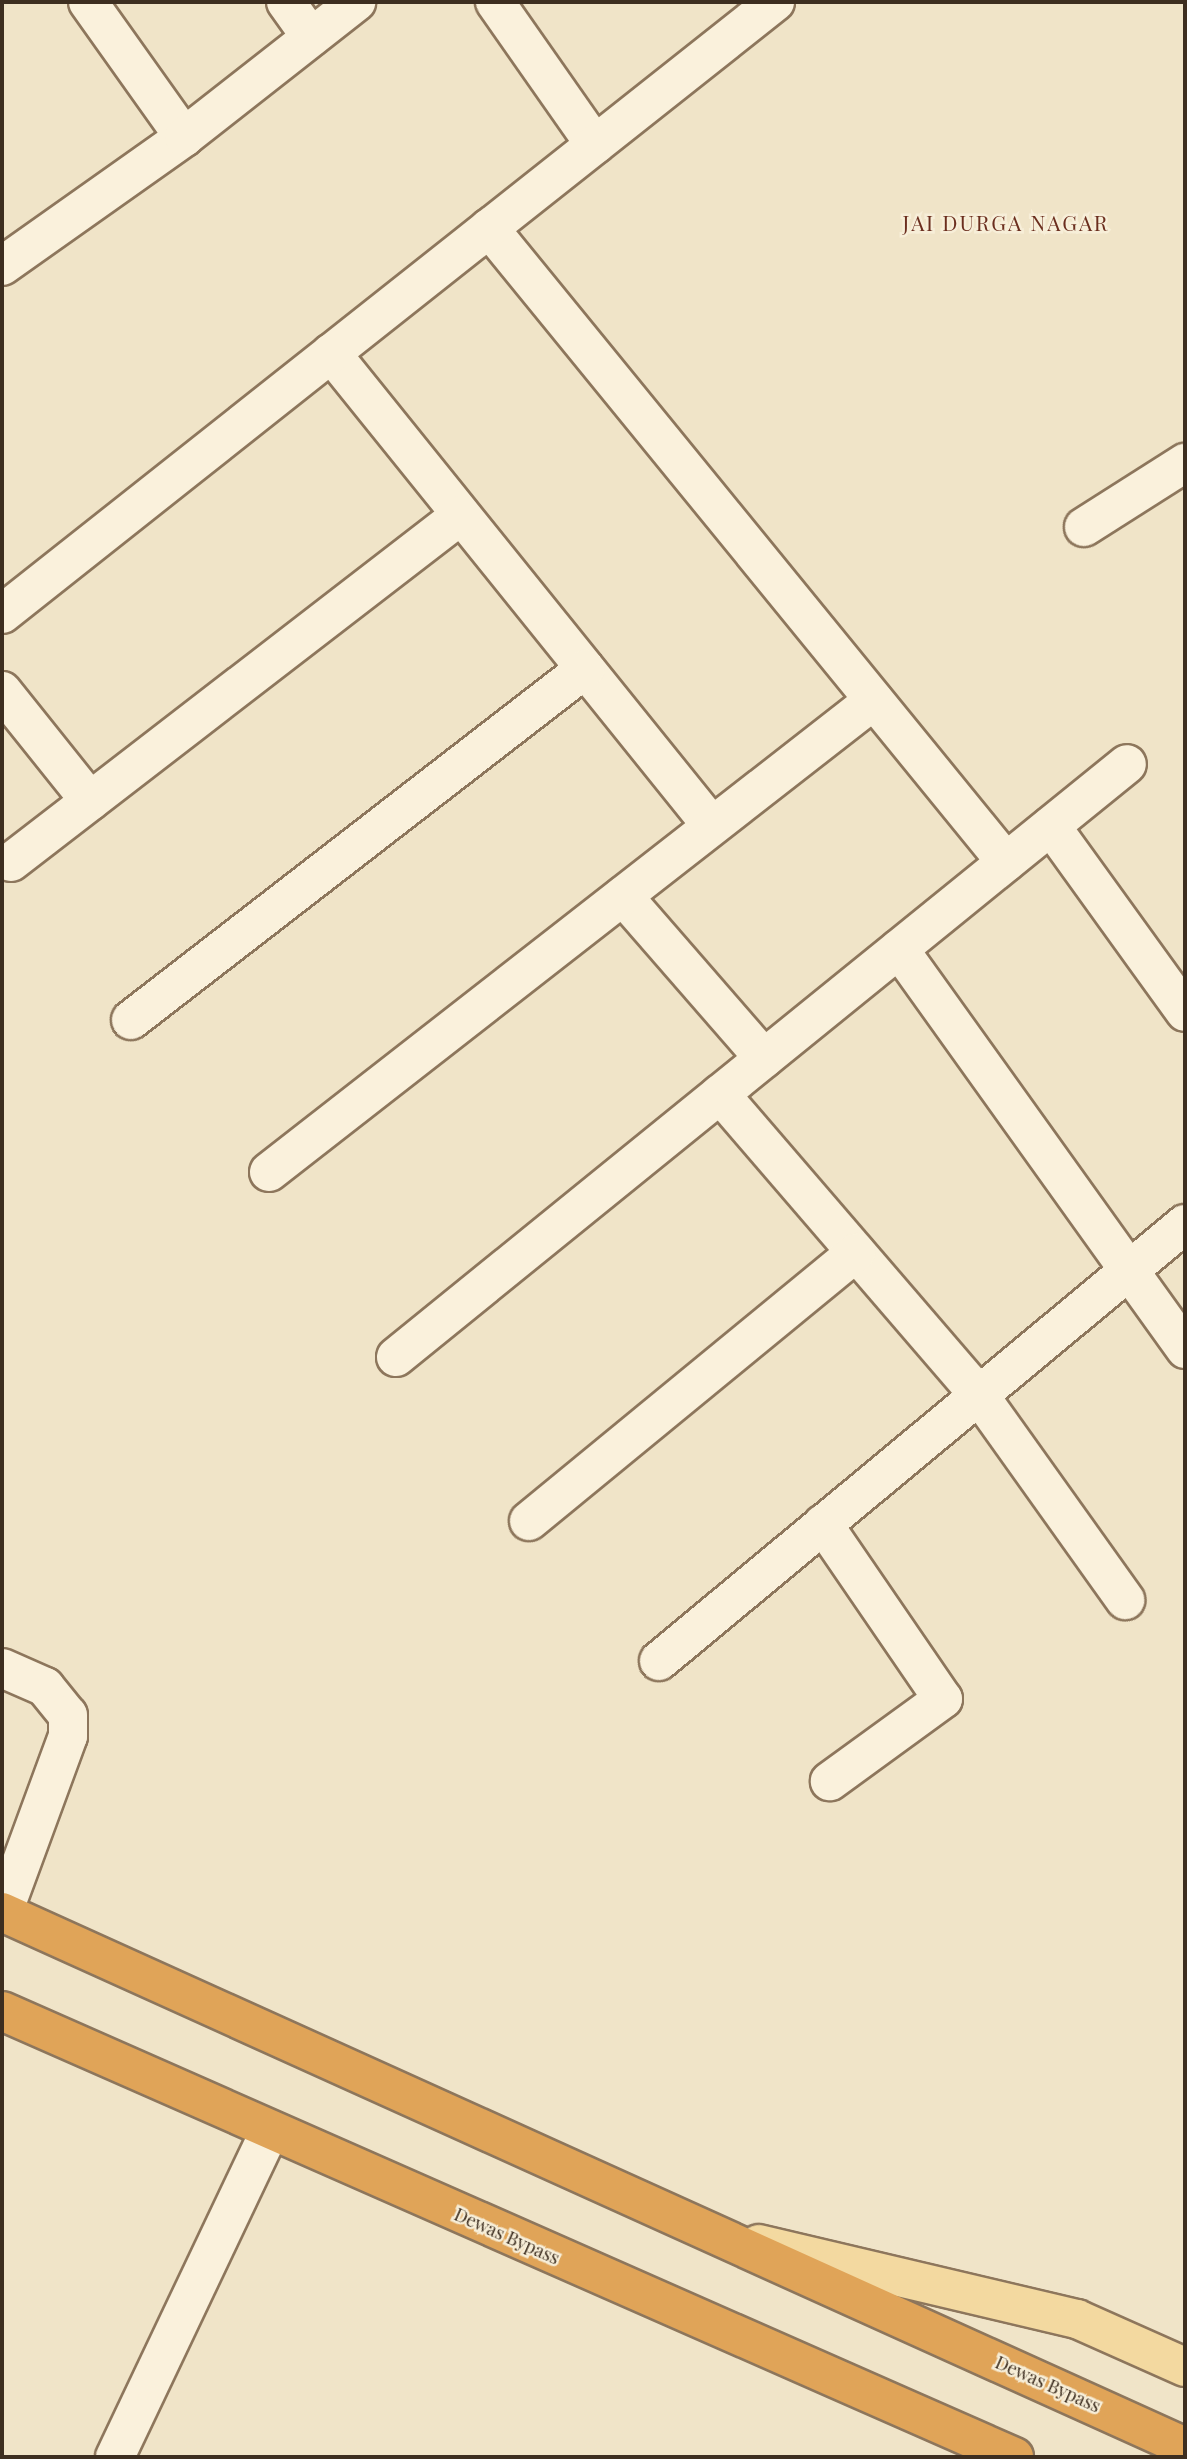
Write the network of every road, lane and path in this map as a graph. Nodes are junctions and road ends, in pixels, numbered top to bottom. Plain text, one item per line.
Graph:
1 (88, 2) edge
2 (286, 2) edge
3 (356, 2) edge
4 (495, 2) edge
5 (775, 2) edge
6 (311, 37) junction
7 (184, 137) junction
8 (595, 145) junction
9 (489, 228) junction
10 (2, 266) edge
11 (331, 353) junction
12 (1185, 463) edge
13 (461, 514) junction
14 (1084, 527) dead end
15 (2, 614) edge
16 (585, 669) junction
17 (2, 691) edge
18 (874, 700) junction
19 (1127, 764) dead end
20 (90, 801) junction
21 (712, 826) junction
22 (1051, 826) junction
23 (11, 862) dead end
24 (1006, 862) junction
25 (623, 896) junction
26 (899, 949) junction
27 (1185, 1012) edge
28 (131, 1020) dead end
29 (764, 1058) junction
30 (720, 1094) junction
31 (270, 1172) dead end
32 (1185, 1224) edge
33 (856, 1252) junction
34 (1129, 1270) junction
35 (1185, 1349) edge
36 (396, 1357) dead end
37 (979, 1395) junction
38 (529, 1521) dead end
39 (823, 1524) junction
40 (1125, 1600) dead end
41 (659, 1661) dead end
42 (2, 1668) edge
43 (830, 1781) dead end
44 (2, 1913) edge
45 (2, 2011) edge
46 (269, 2132) junction
47 (719, 2235) junction
48 (1185, 2367) edge
49 (1185, 2447) edge
50 (115, 2457) edge
51 (1014, 2457) edge

1 - 7 street
2 - 6 street
3 - 6 street
4 - 8 street
5 - 8 street
6 - 7 street
7 - 10 street
8 - 9 street
9 - 11 street
9 - 18 street
11 - 13 street
11 - 15 street
12 - 14 street
13 - 16 street
13 - 20 street
16 - 21 street
16 - 28 street
17 - 20 street
18 - 21 street
18 - 24 street
19 - 22 street
20 - 23 street
21 - 25 street
22 - 24 street
22 - 27 street
24 - 26 street
25 - 29 street
25 - 31 street
26 - 29 street
26 - 34 street
29 - 30 street
30 - 33 street
30 - 36 street
32 - 34 street
33 - 37 street
33 - 38 street
34 - 35 street
34 - 37 street
37 - 39 street
37 - 40 street
39 - 41 street
39 - 43 street
42 - 44 street
44 - 47 highway, Dewas Bypass
45 - 46 highway, Dewas Bypass
46 - 50 street
46 - 51 highway, Dewas Bypass
47 - 48 main road, Dewas Bypass
47 - 49 highway, Dewas Bypass

